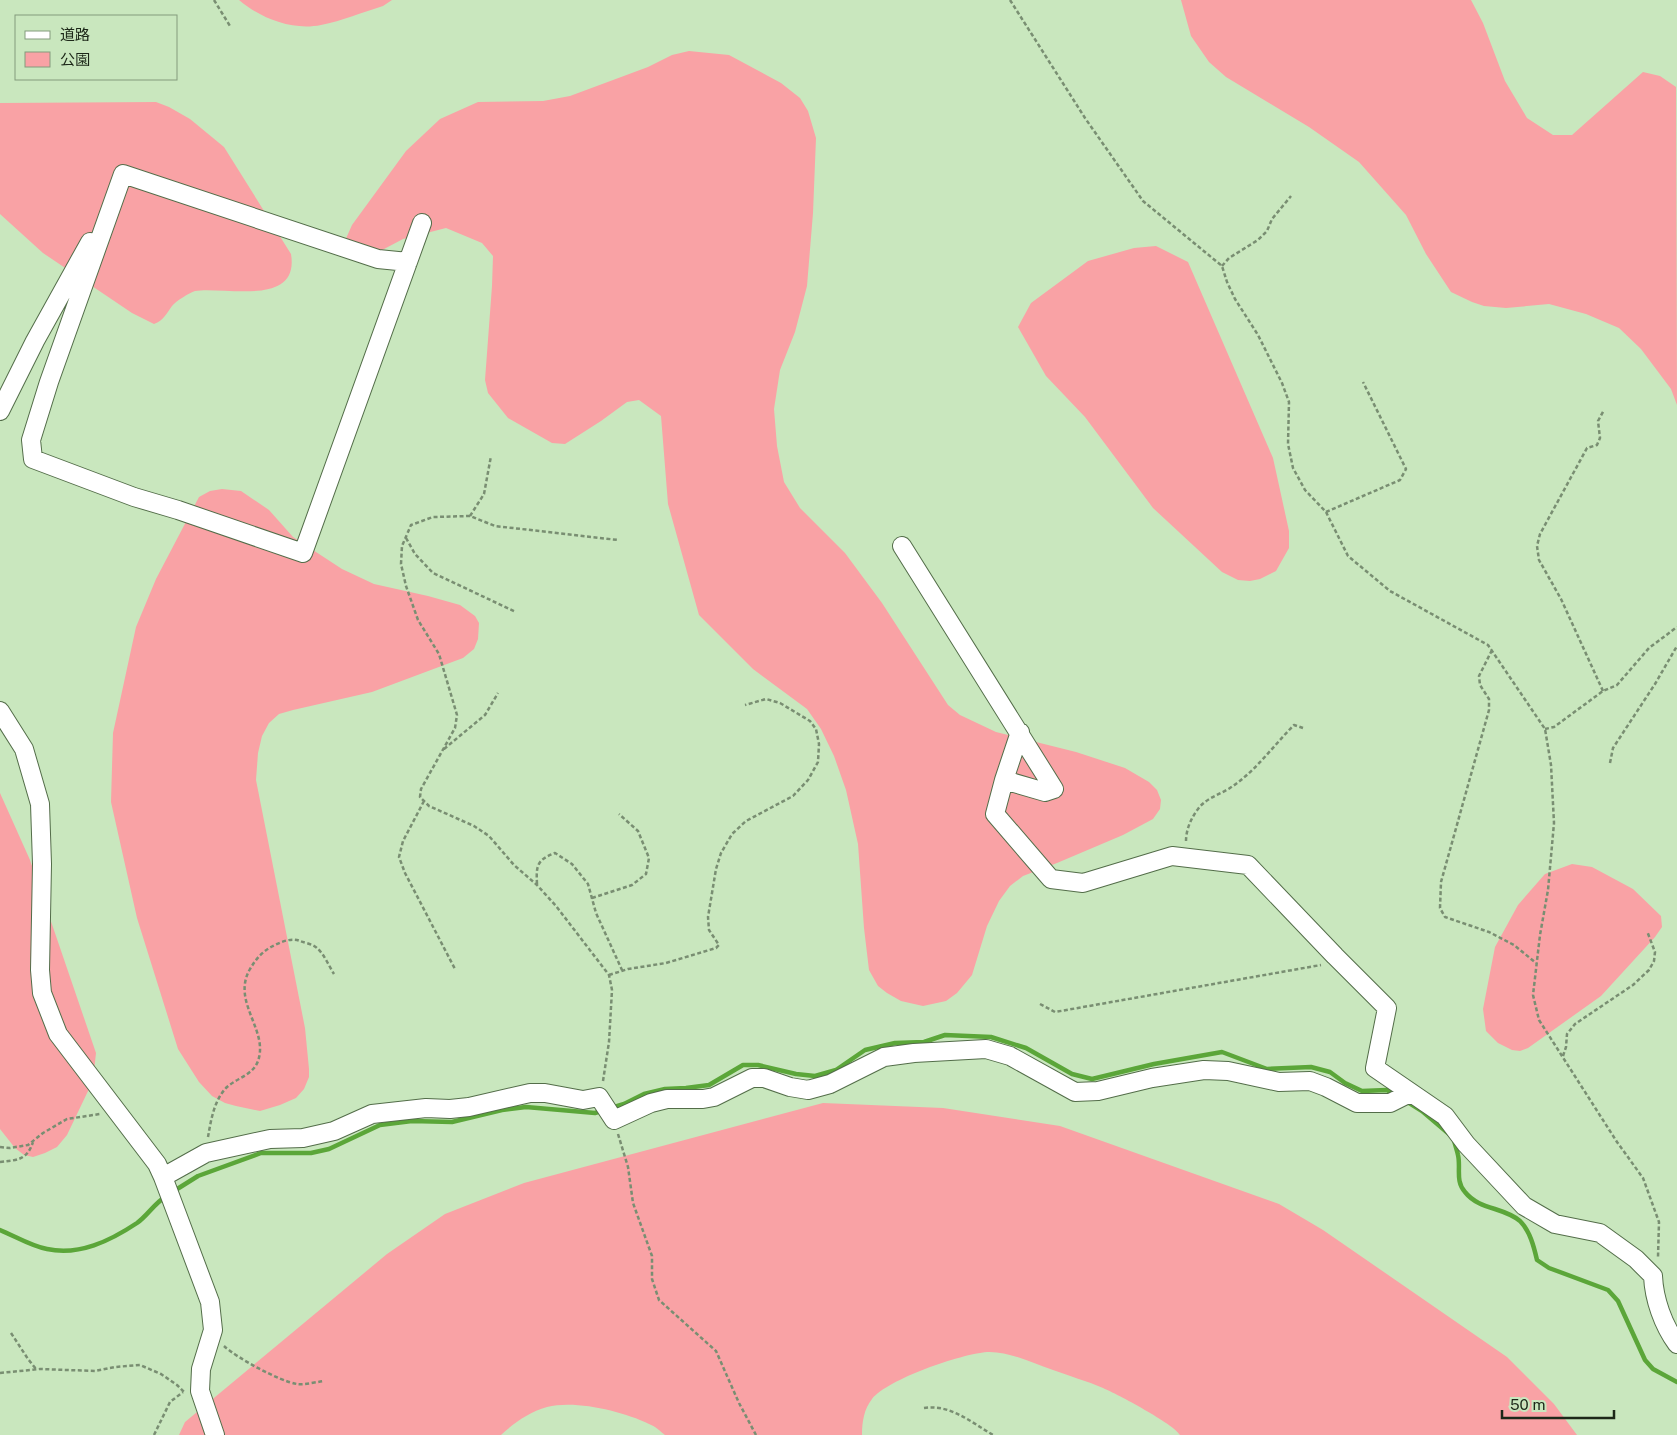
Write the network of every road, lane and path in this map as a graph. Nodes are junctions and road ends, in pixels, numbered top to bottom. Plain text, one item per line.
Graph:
1 (214, 0) edge
2 (1010, 0) edge
3 (230, 26) dead end
4 (1291, 196) dead end
5 (422, 223) dead end
6 (104, 227) junction
7 (408, 262) junction
8 (1222, 266) junction
9 (1363, 382) dead end
10 (1604, 410) dead end
11 (0, 411) edge
12 (491, 456) dead end
13 (1326, 512) junction
14 (470, 516) junction
15 (406, 538) junction
16 (618, 540) dead end
17 (902, 546) dead end
18 (516, 612) dead end
19 (1677, 627) edge
20 (1677, 646) edge
21 (1492, 650) junction
22 (1603, 691) junction
23 (498, 693) dead end
24 (745, 705) dead end
25 (0, 711) edge
26 (1304, 728) dead end
27 (1545, 729) junction
28 (1020, 732) junction
29 (443, 750) junction
30 (1610, 763) dead end
31 (1004, 780) junction
32 (424, 801) junction
33 (619, 814) dead end
34 (1188, 858) junction
35 (537, 885) junction
36 (592, 898) junction
37 (1647, 930) dead end
38 (1334, 956) junction
39 (1536, 963) junction
40 (454, 969) dead end
41 (622, 970) junction
42 (334, 974) dead end
43 (609, 975) junction
44 (1040, 1004) dead end
45 (1563, 1056) junction
46 (1410, 1093) junction
47 (599, 1097) junction
48 (116, 1111) junction
49 (614, 1120) junction
50 (34, 1140) junction
51 (0, 1147) edge
52 (206, 1153) junction
53 (0, 1162) edge
54 (164, 1177) junction
55 (1653, 1276) junction
56 (11, 1333) dead end
57 (211, 1335) junction
58 (1677, 1344) edge
59 (36, 1369) junction
60 (0, 1373) edge
61 (324, 1381) dead end
62 (192, 1391) junction
63 (924, 1408) dead end
64 (154, 1435) edge
65 (215, 1435) edge
66 (756, 1435) edge
67 (993, 1435) edge

1 - 3 path
2 - 8 path
4 - 8 path
5 - 7 street
6 - 7 street
6 - 7 street
6 - 11 street
8 - 13 path
9 - 13 path
10 - 22 path
12 - 14 path
13 - 21 path
14 - 15 path
14 - 16 path
15 - 18 path
15 - 29 path
17 - 28 street
19 - 22 path
20 - 30 path
21 - 27 path
21 - 39 path
22 - 27 path
23 - 29 path
24 - 41 path
25 - 48 street
26 - 34 path
27 - 39 path
28 - 31 street
28 - 31 street
29 - 32 path
31 - 34 street
32 - 35 path
32 - 40 path
33 - 36 path
34 - 38 street
35 - 36 path
35 - 43 path
36 - 41 path
37 - 45 path
38 - 44 path
38 - 46 street
39 - 45 path
41 - 43 path
42 - 52 path
43 - 47 path
45 - 55 path
46 - 49 street
46 - 55 street
47 - 49 street
47 - 52 street
48 - 50 path
48 - 54 street
49 - 66 path
50 - 51 path
50 - 53 path
52 - 54 street
54 - 57 street
55 - 58 street
56 - 59 path
57 - 61 path
57 - 62 street
59 - 60 path
59 - 62 path
62 - 64 path
62 - 65 street
63 - 67 path

